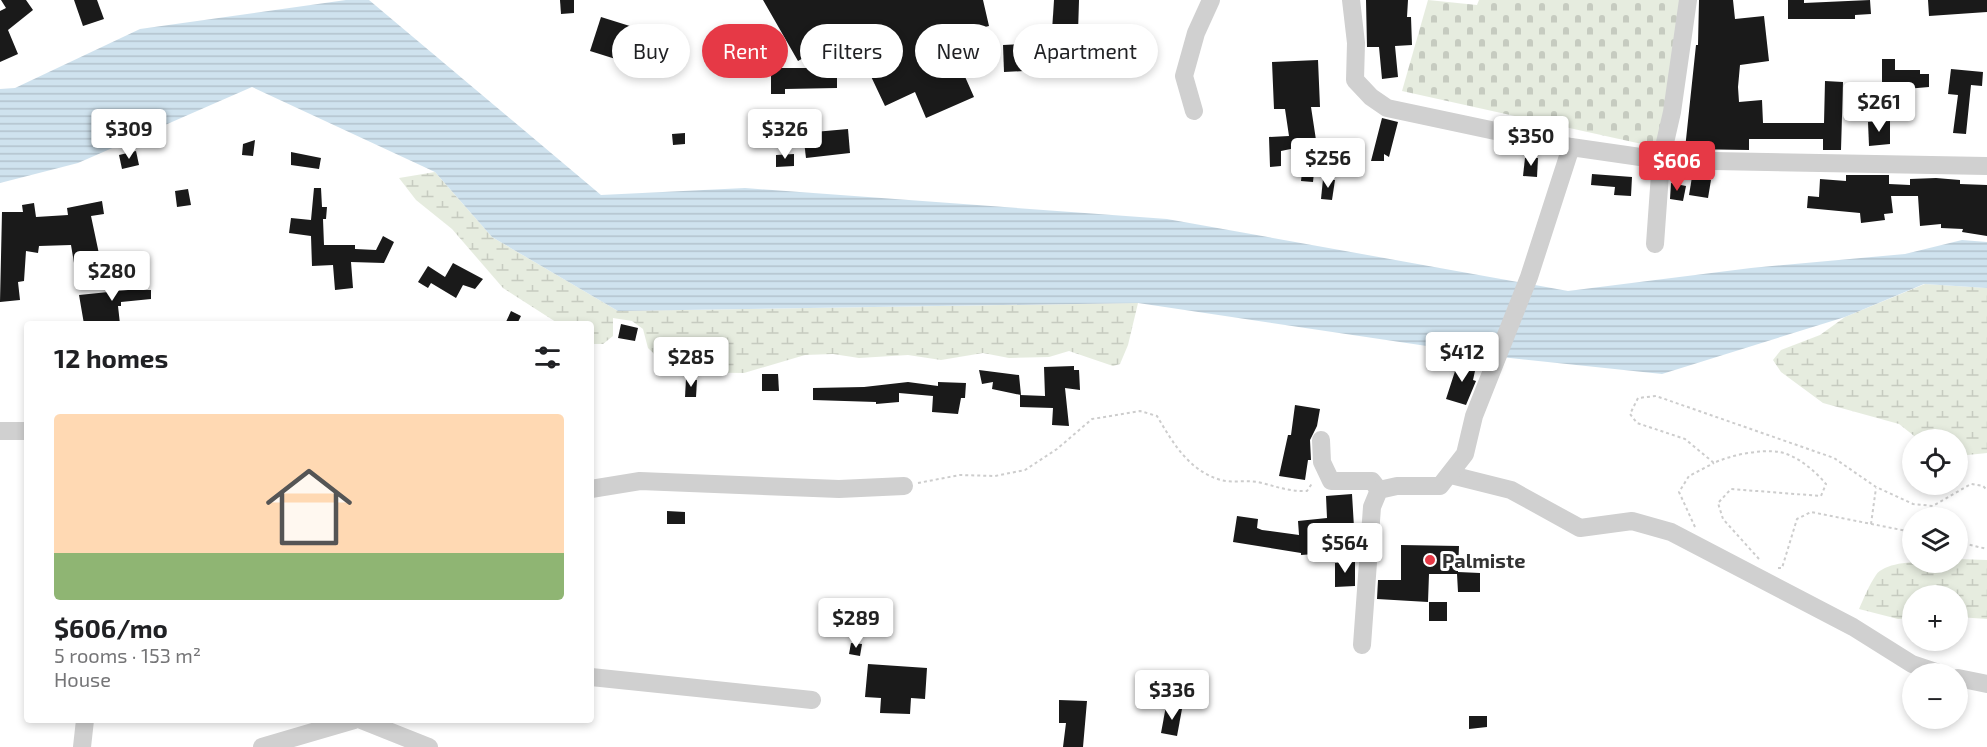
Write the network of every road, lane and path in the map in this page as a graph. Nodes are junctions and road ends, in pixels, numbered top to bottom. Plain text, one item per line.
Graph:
1 (1211, 0) edge
2 (1351, 0) edge
3 (1688, 0) edge
4 (1194, 111) dead end
5 (1571, 147) junction
6 (1661, 160) junction
7 (1987, 166) edge
8 (1655, 244) dead end
9 (0, 431) edge
10 (24, 431) edge
11 (1321, 440) dead end
12 (1714, 463) junction
13 (1451, 475) junction
14 (1331, 481) junction
15 (903, 486) joint
16 (1876, 488) junction
17 (594, 489) edge
18 (1379, 490) junction
19 (1987, 490) edge
20 (1871, 524) junction
21 (1902, 530) edge
22 (1968, 544) edge
23 (1696, 545) junction
24 (1987, 549) edge
25 (1761, 561) dead end
26 (1775, 568) dead end
27 (1362, 645) dead end
28 (1910, 663) edge
29 (594, 677) edge
30 (1968, 680) edge
31 (1987, 684) edge
32 (812, 700) dead end
33 (85, 723) edge
34 (344, 723) edge
35 (369, 723) edge
36 (82, 747) edge
37 (262, 747) edge
38 (429, 747) edge

1 - 4 street
2 - 5 street
3 - 6 street
5 - 6 street
5 - 13 street
6 - 7 street
6 - 8 street
9 - 10 street
11 - 14 street
12 - 16 path
12 - 23 path
12 - 25 path
13 - 18 street
13 - 23 street
14 - 15 path
14 - 18 street
15 - 17 street
16 - 19 path
16 - 20 path
18 - 27 street
20 - 21 path
20 - 26 path
22 - 24 path
23 - 28 street
29 - 32 street
30 - 31 street
33 - 36 street
34 - 37 street
35 - 38 street

